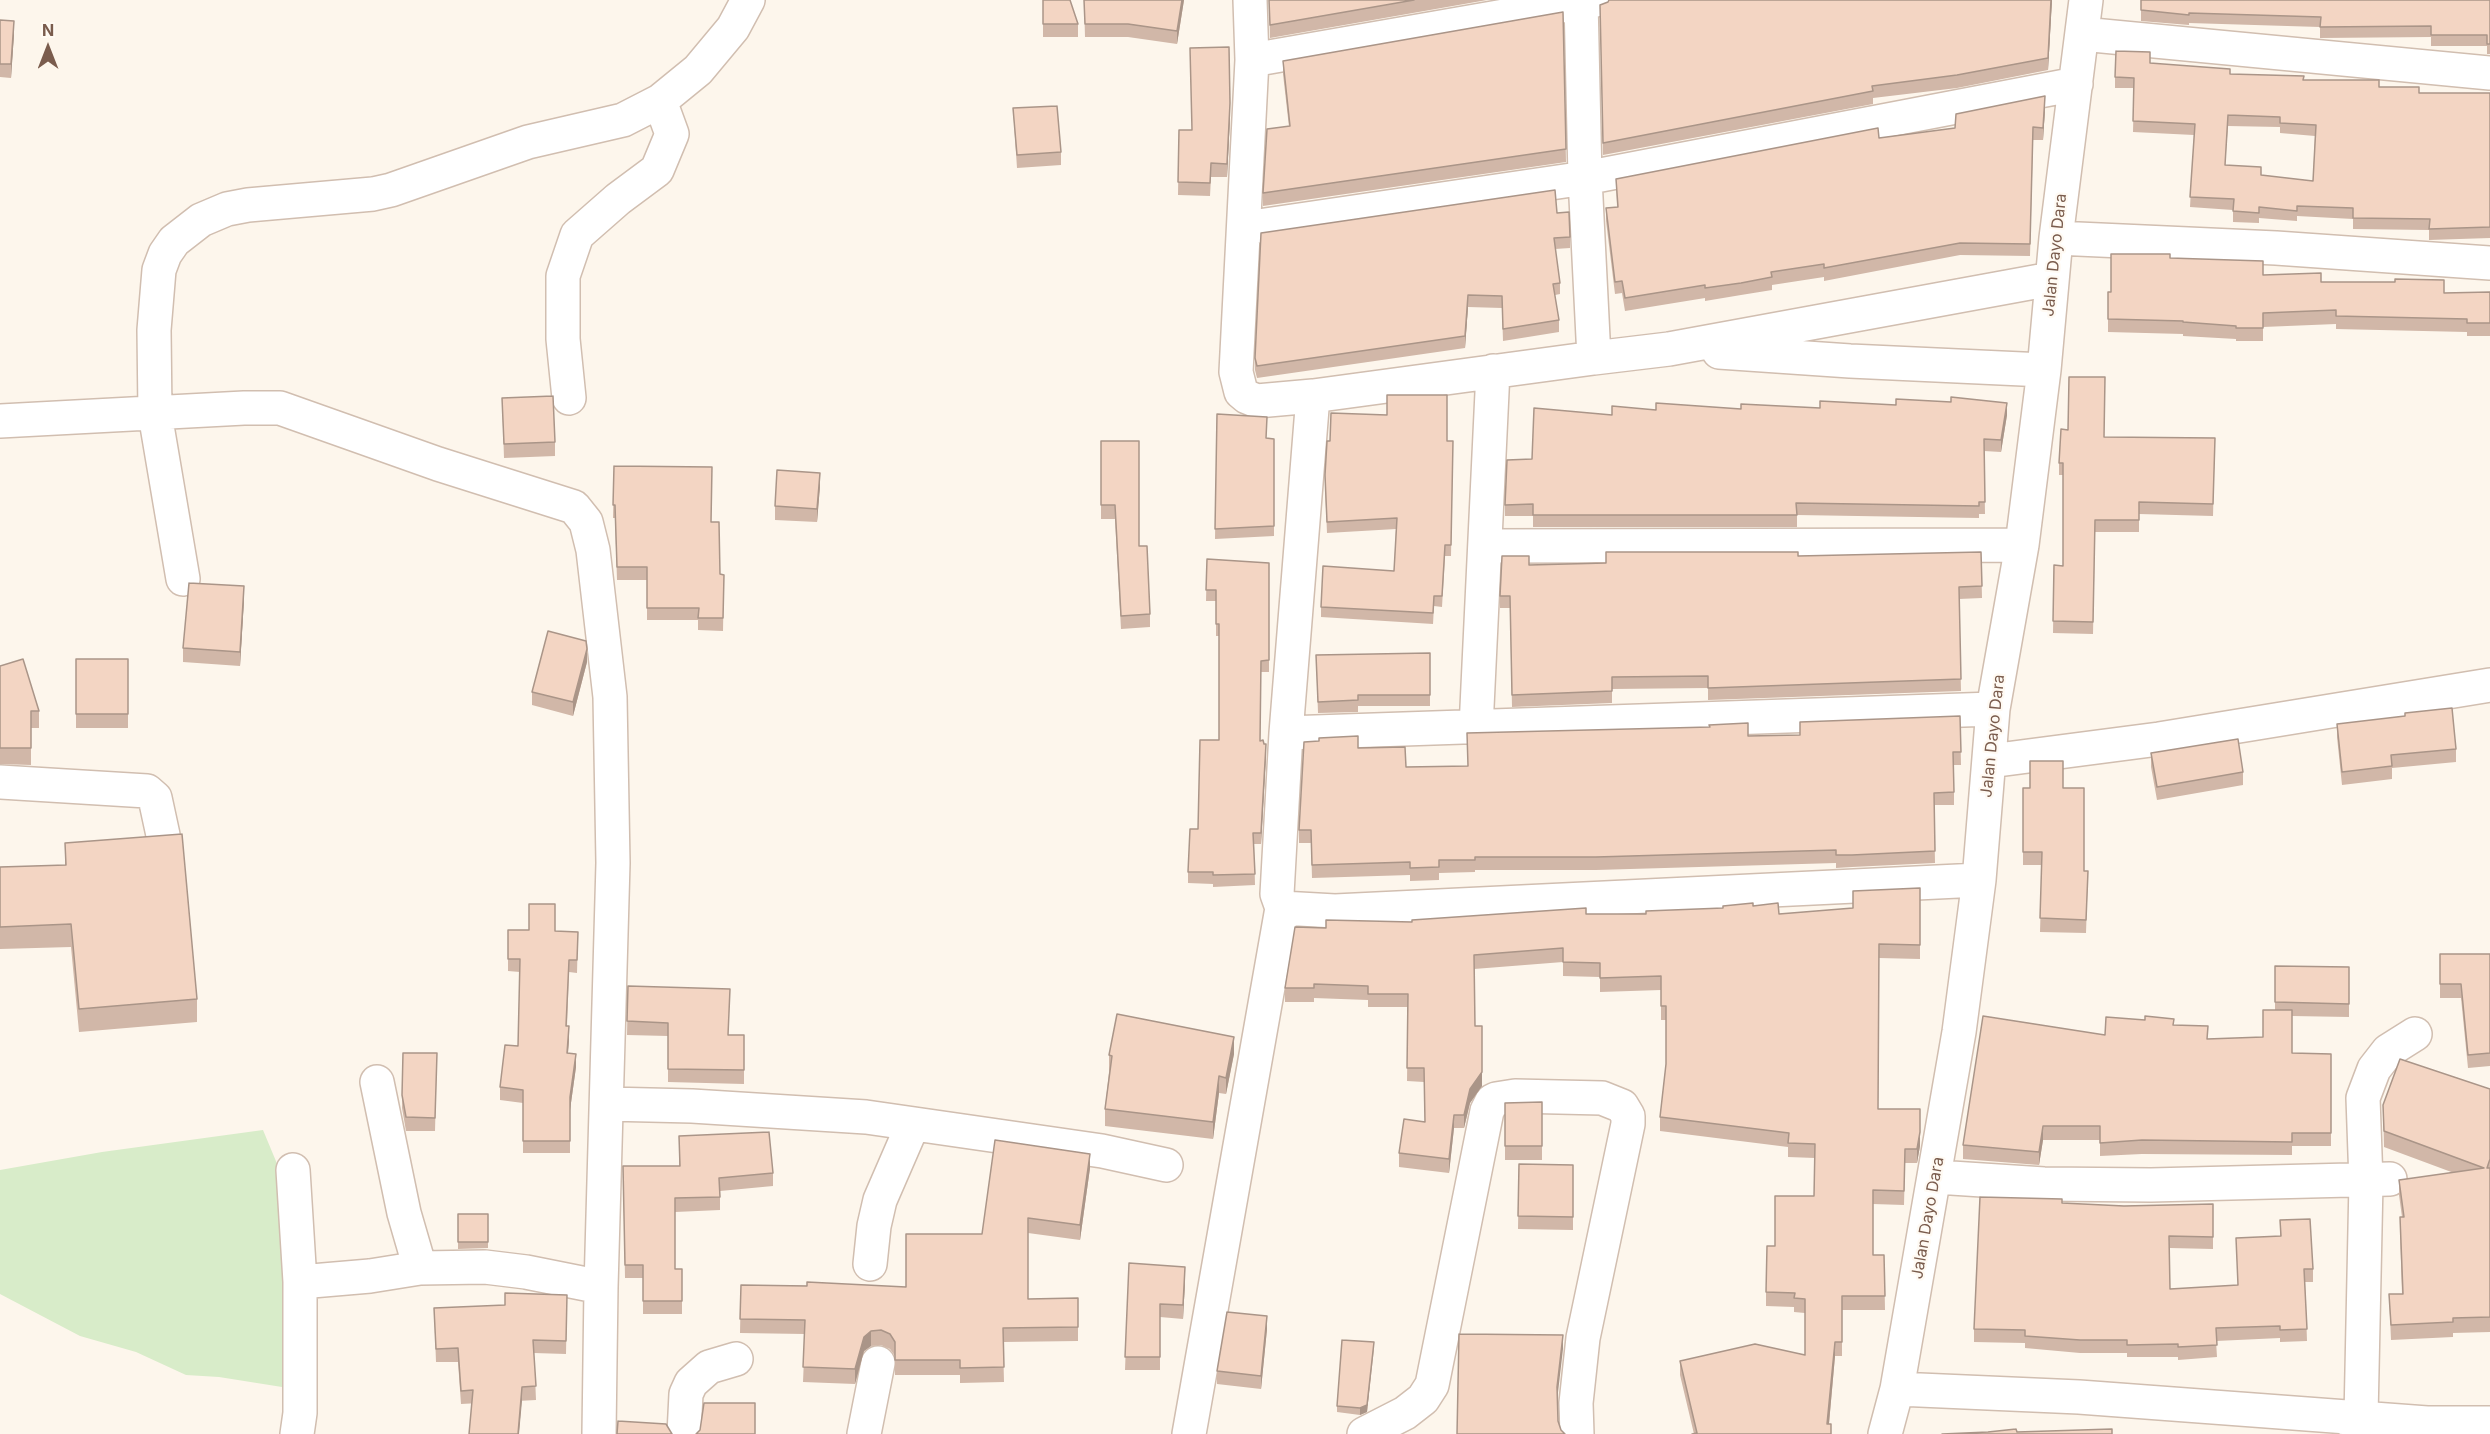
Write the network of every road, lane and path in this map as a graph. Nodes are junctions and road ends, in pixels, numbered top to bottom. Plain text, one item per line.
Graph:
1 (748, 0) edge
2 (1250, 0) edge
3 (2086, 0) edge
4 (1586, 1) edge
5 (2082, 34) junction
6 (1252, 60) junction
7 (2490, 73) edge
8 (2076, 84) junction
9 (660, 101) junction
10 (1586, 178) junction
11 (1245, 228) junction
12 (2056, 238) junction
13 (2490, 263) edge
14 (2051, 279) junction
15 (1669, 349) junction
16 (1594, 358) junction
17 (2043, 369) junction
18 (1493, 371) junction
19 (1313, 396) junction
20 (569, 398) dead end
21 (156, 414) junction
22 (0, 421) edge
23 (2022, 545) junction
24 (1485, 546) junction
25 (183, 579) dead end
26 (2490, 685) edge
27 (1993, 709) junction
28 (1476, 728) junction
29 (1286, 733) junction
30 (1990, 761) junction
31 (0, 782) edge
32 (163, 835) edge
33 (1979, 879) junction
34 (1282, 908) junction
35 (2415, 1034) dead end
36 (377, 1082) dead end
37 (607, 1104) junction
38 (913, 1124) junction
39 (1166, 1165) dead end
40 (293, 1170) dead end
41 (1936, 1177) junction
42 (2378, 1180) junction
43 (870, 1264) dead end
44 (420, 1268) junction
45 (300, 1282) junction
46 (601, 1287) junction
47 (736, 1359) dead end
48 (878, 1363) dead end
49 (1897, 1389) junction
50 (2490, 1423) edge
51 (2358, 1425) edge
52 (297, 1434) edge
53 (599, 1434) edge
54 (684, 1434) edge
55 (864, 1434) edge
56 (1177, 1434) edge
57 (1190, 1434) edge
58 (1364, 1434) edge
59 (1577, 1434) edge
60 (1885, 1434) edge

1 - 9 street
2 - 6 street
3 - 5 street, Jalan Dayo Dara
4 - 6 street
4 - 10 street
5 - 7 street
5 - 8 street, Jalan Dayo Dara
6 - 11 street
8 - 10 street
8 - 12 street, Jalan Dayo Dara
9 - 20 street
9 - 21 street
10 - 11 street
10 - 16 street
11 - 19 street
12 - 13 street
12 - 14 street, Jalan Dayo Dara
14 - 15 street
14 - 17 street, Jalan Dayo Dara
15 - 16 street
15 - 17 street
16 - 18 street
17 - 23 street, Jalan Dayo Dara
18 - 19 street
18 - 24 street
19 - 29 street
21 - 22 street
21 - 25 street
21 - 37 street
23 - 24 street
23 - 27 street, Jalan Dayo Dara
24 - 28 street
26 - 30 street
27 - 28 street
27 - 30 street, Jalan Dayo Dara
28 - 29 street
29 - 34 street
30 - 33 street, Jalan Dayo Dara
31 - 32 street
33 - 34 street
33 - 41 street, Jalan Dayo Dara
34 - 57 street
35 - 42 street
36 - 44 street
37 - 38 street
37 - 46 street
38 - 39 street
38 - 43 street
40 - 45 street
41 - 42 street
41 - 49 street, Jalan Dayo Dara
42 - 51 street
44 - 45 street
44 - 46 street
45 - 52 street
46 - 53 street
47 - 54 street
48 - 55 street
49 - 51 street
49 - 60 street, Jalan Dayo Dara
50 - 51 street
56 - 57 street
58 - 59 street

